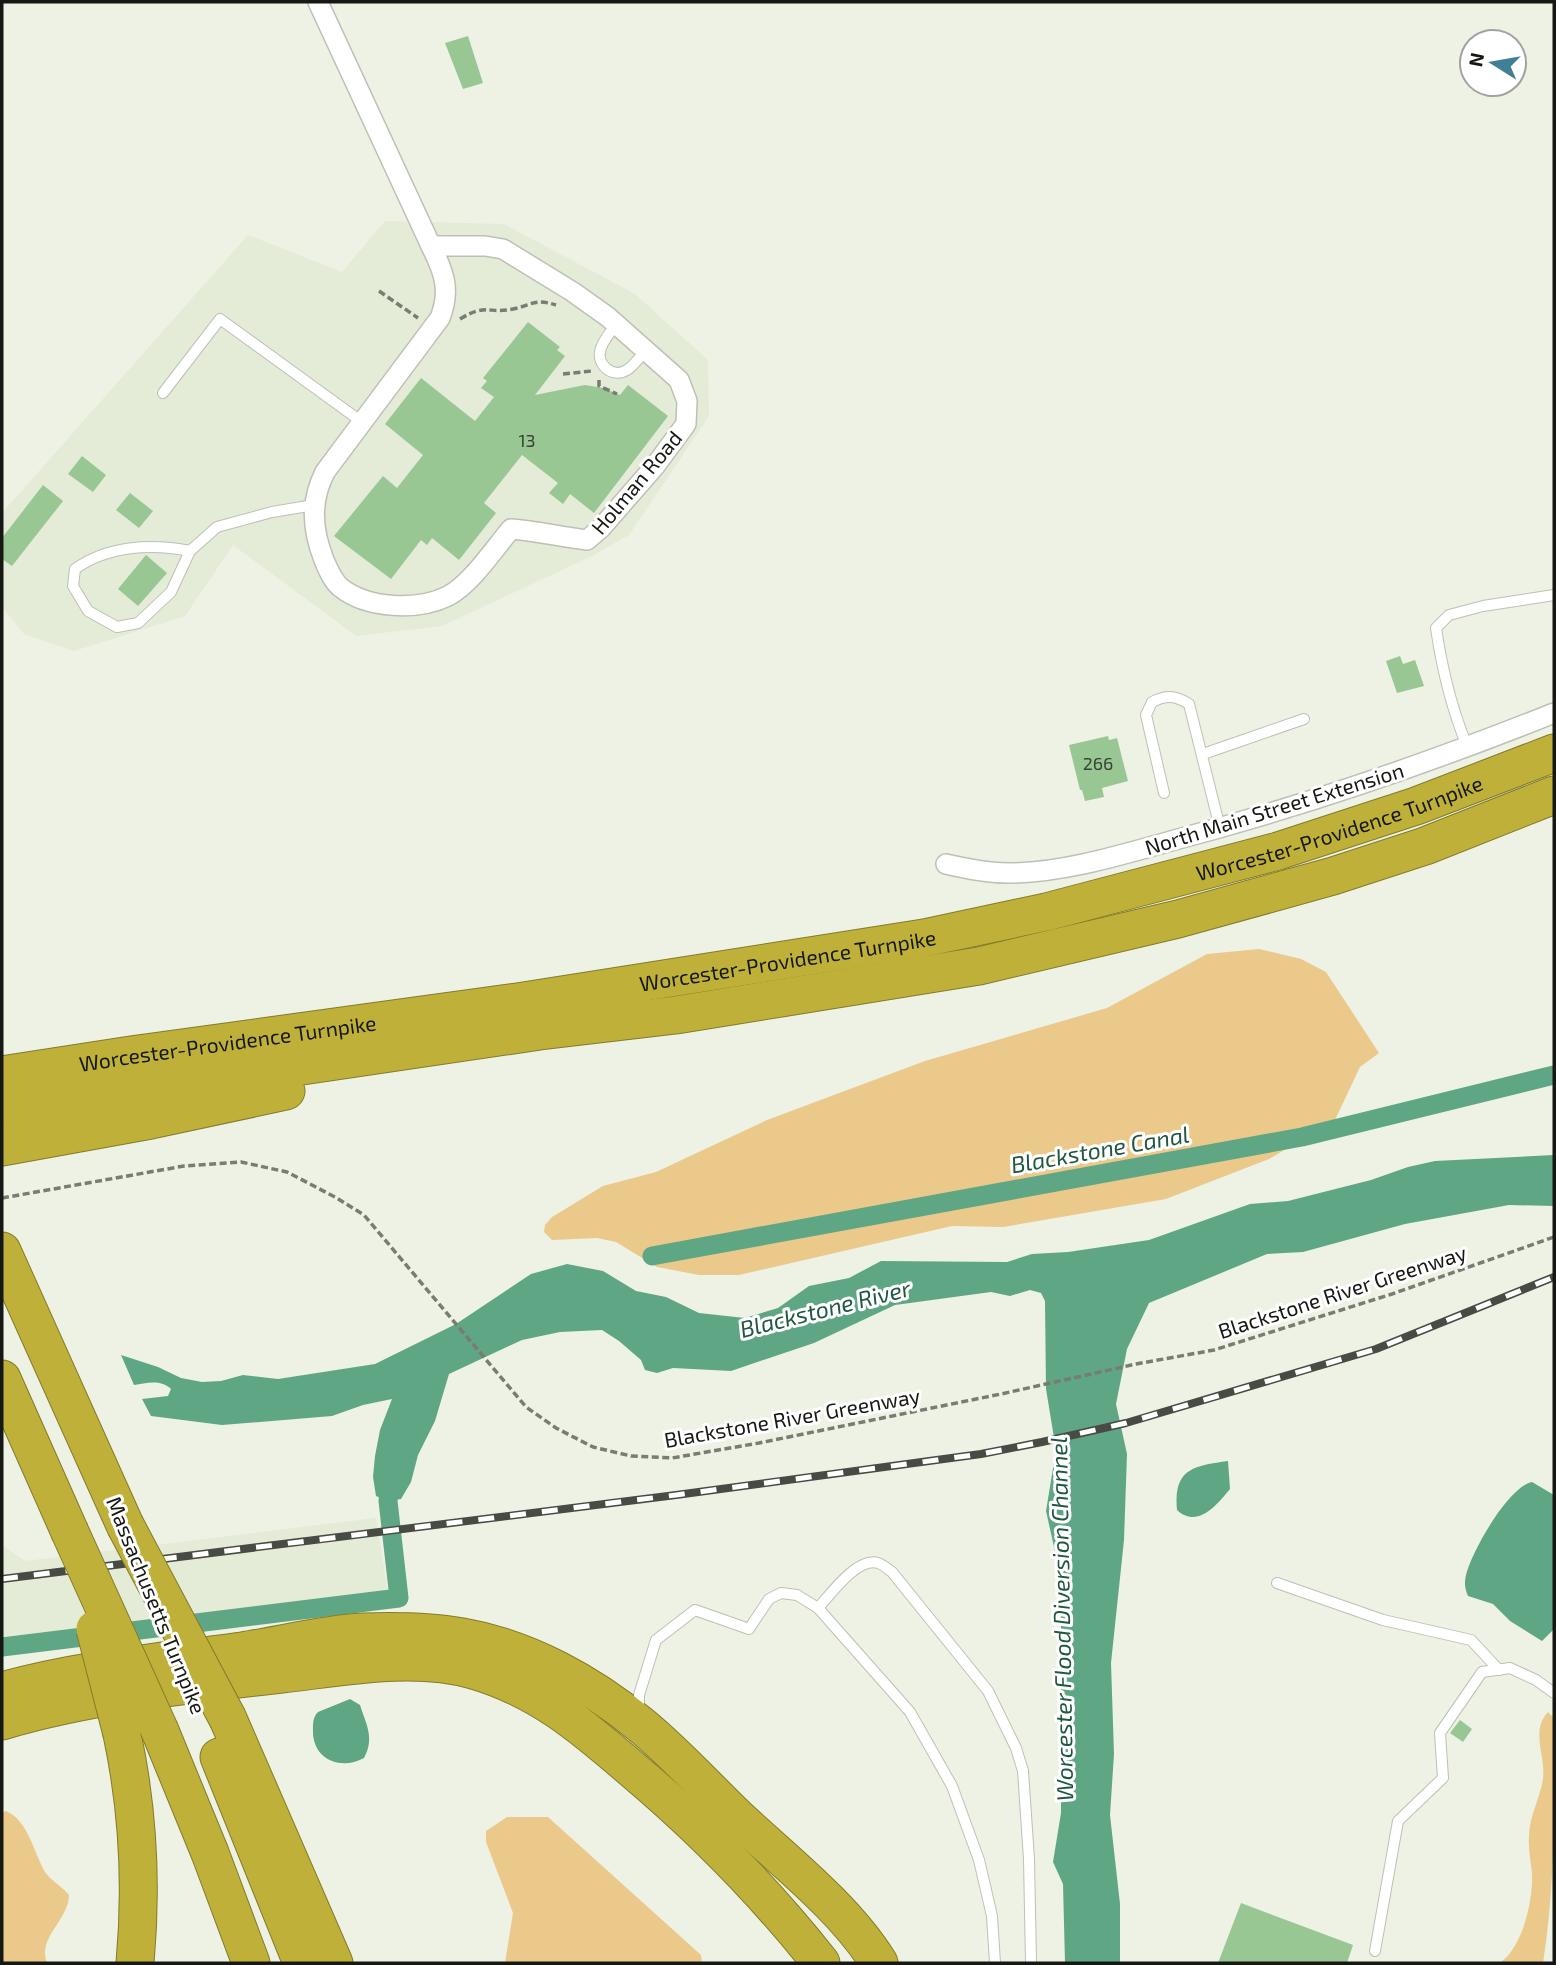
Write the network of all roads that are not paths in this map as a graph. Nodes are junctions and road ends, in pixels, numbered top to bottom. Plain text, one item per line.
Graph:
1 (318, 2) edge
2 (431, 246) junction
3 (617, 324) junction
4 (646, 349) junction
5 (163, 393) dead end
6 (362, 422) junction
7 (314, 505) junction
8 (190, 551) junction
9 (1554, 595) edge
10 (1554, 713) edge
11 (1304, 719) dead end
12 (1467, 746) junction
13 (1554, 753) edge
14 (1203, 754) junction
15 (1164, 793) dead end
16 (1554, 795) edge
17 (1220, 828) junction
18 (946, 864) dead end
19 (676, 1014) junction
20 (2, 1075) edge
21 (2, 1110) edge
22 (2, 1147) edge
23 (3, 1254) edge
24 (2, 1380) edge
25 (69, 1530) junction
26 (1277, 1583) dead end
27 (818, 1608) junction
28 (1499, 1670) junction
29 (2, 1690) edge
30 (1554, 1693) edge
31 (216, 1720) junction
32 (2, 1721) edge
33 (639, 1724) junction
34 (1375, 1951) dead end
35 (135, 1963) edge
36 (251, 1963) edge
37 (303, 1963) edge
38 (334, 1963) edge
39 (821, 1963) edge
40 (879, 1963) edge
41 (995, 1963) edge
42 (1031, 1963) edge

1 - 2 street, Holman Road
2 - 3 street, Holman Road
2 - 6 street, Holman Road
3 - 4 street, Holman Road
3 - 4 lane
4 - 7 street, Holman Road
5 - 6 lane
6 - 7 street, Holman Road
7 - 8 lane
8 - 8 lane
9 - 12 lane
10 - 12 street, North Main Street Extension
11 - 14 lane
12 - 17 street, North Main Street Extension
13 - 20 highway, Worcester-Providence Turnpike
14 - 15 lane
14 - 17 lane
16 - 19 highway, Worcester-Providence Turnpike
17 - 18 street, North Main Street Extension
19 - 21 highway, Worcester-Providence Turnpike
19 - 22 highway
23 - 31 highway, Massachusetts Turnpike, bridge
24 - 25 highway
25 - 35 highway, bridge
25 - 36 highway, bridge
26 - 28 lane
27 - 33 lane
27 - 41 lane
27 - 42 lane
28 - 30 lane
28 - 34 lane
29 - 33 highway
31 - 37 highway, Massachusetts Turnpike
31 - 38 highway
32 - 39 highway
33 - 40 highway

